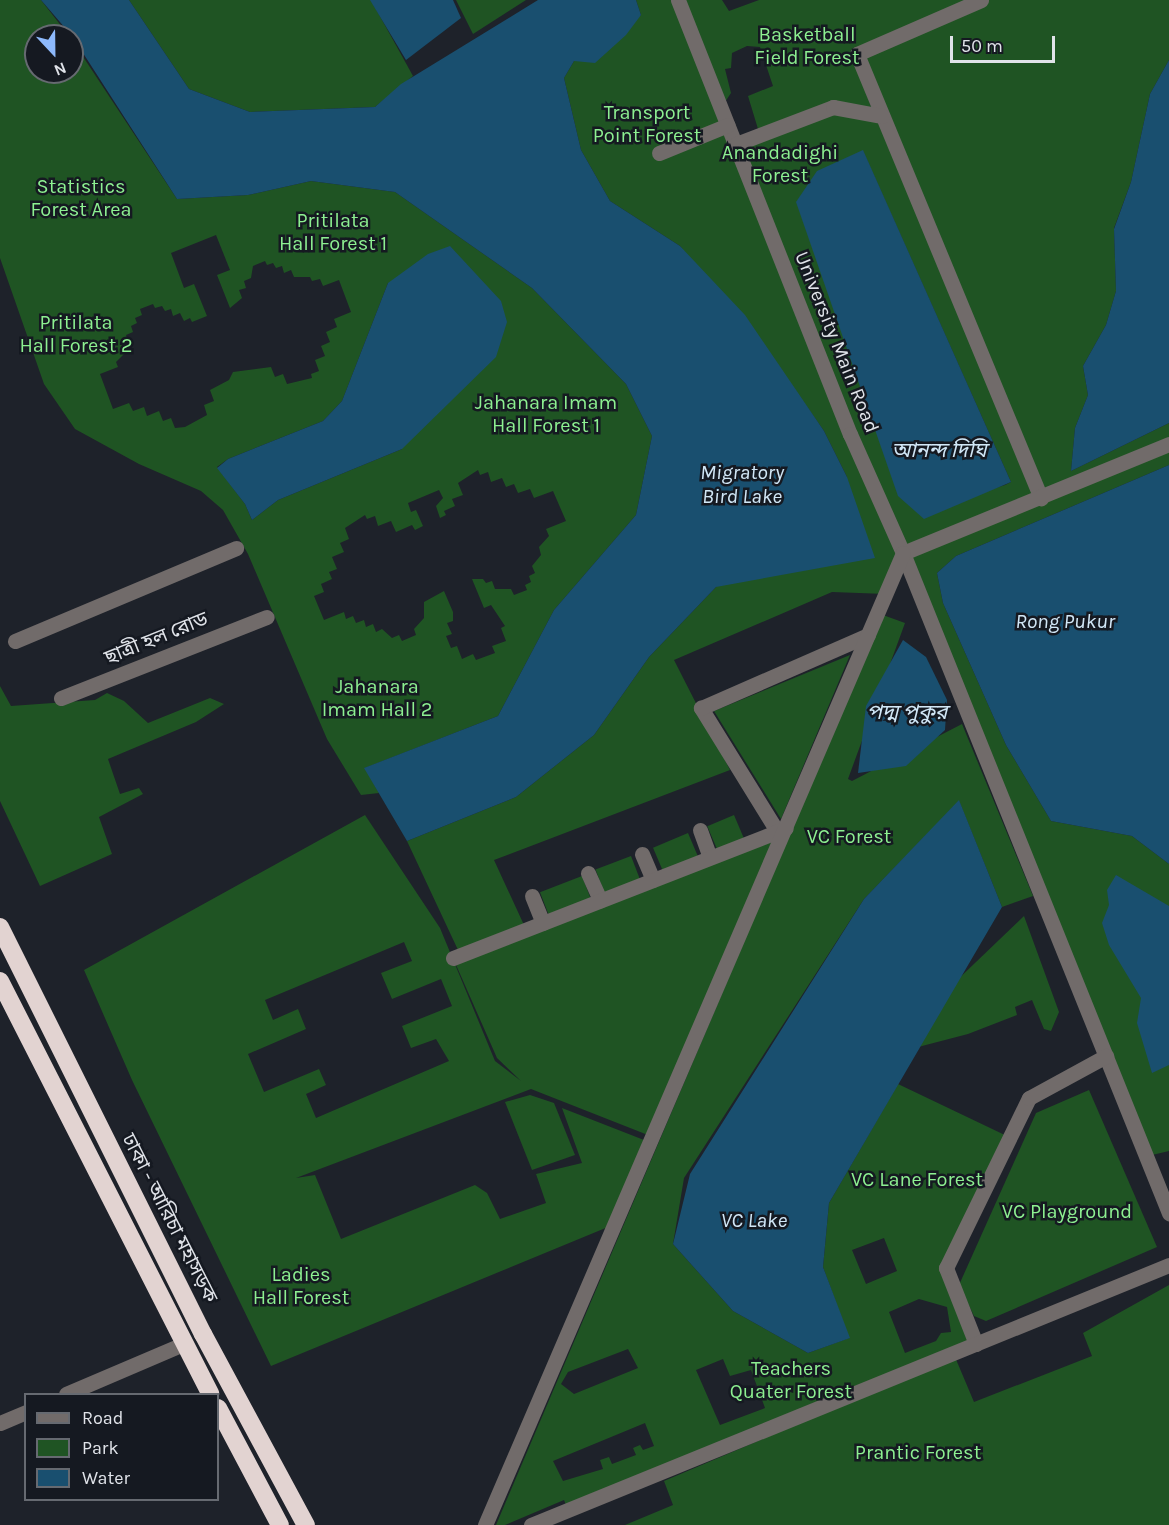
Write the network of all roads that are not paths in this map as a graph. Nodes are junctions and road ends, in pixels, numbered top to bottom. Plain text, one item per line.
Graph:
1 (678, 0) edge
2 (981, 0) edge
3 (882, 116) junction
4 (728, 125) junction
5 (736, 144) junction
6 (659, 153) dead end
7 (1169, 444) edge
8 (1041, 498) junction
9 (236, 548) dead end
10 (903, 553) junction
11 (267, 617) dead end
12 (868, 635) junction
13 (15, 641) dead end
14 (61, 698) dead end
15 (700, 830) dead end
16 (782, 830) junction
17 (642, 854) dead end
18 (710, 857) junction
19 (588, 873) dead end
20 (653, 880) junction
21 (532, 896) dead end
22 (600, 900) junction
23 (543, 922) junction
24 (0, 927) edge
25 (453, 958) dead end
26 (0, 981) edge
27 (1106, 1056) junction
28 (1169, 1214) edge
29 (1169, 1265) edge
30 (183, 1344) junction
31 (976, 1344) junction
32 (71, 1393) edge
33 (209, 1393) edge
34 (219, 1410) edge
35 (24, 1413) edge
36 (0, 1423) edge
37 (280, 1525) edge
38 (306, 1525) edge
39 (485, 1525) edge
40 (531, 1525) edge

1 - 4 street, University Main Road
2 - 3 street
3 - 5 street
3 - 8 street
4 - 5 street, University Main Road
4 - 6 street
5 - 10 street, University Main Road
7 - 8 street
8 - 10 street
9 - 13 street
10 - 12 street
10 - 27 street, University Main Road
11 - 14 street, ছাত্রী হল রোড
12 - 16 street
12 - 16 street
15 - 18 street
16 - 18 street
16 - 39 street
17 - 20 street
18 - 20 street
19 - 22 street
20 - 22 street
21 - 23 street
22 - 23 street
23 - 25 street
24 - 38 highway, ঢাকা - আরিচা মহাসড়ক
26 - 30 highway
27 - 28 street, University Main Road
27 - 31 street
29 - 31 street
30 - 32 street
30 - 33 highway
31 - 40 street
34 - 37 highway
35 - 36 street

